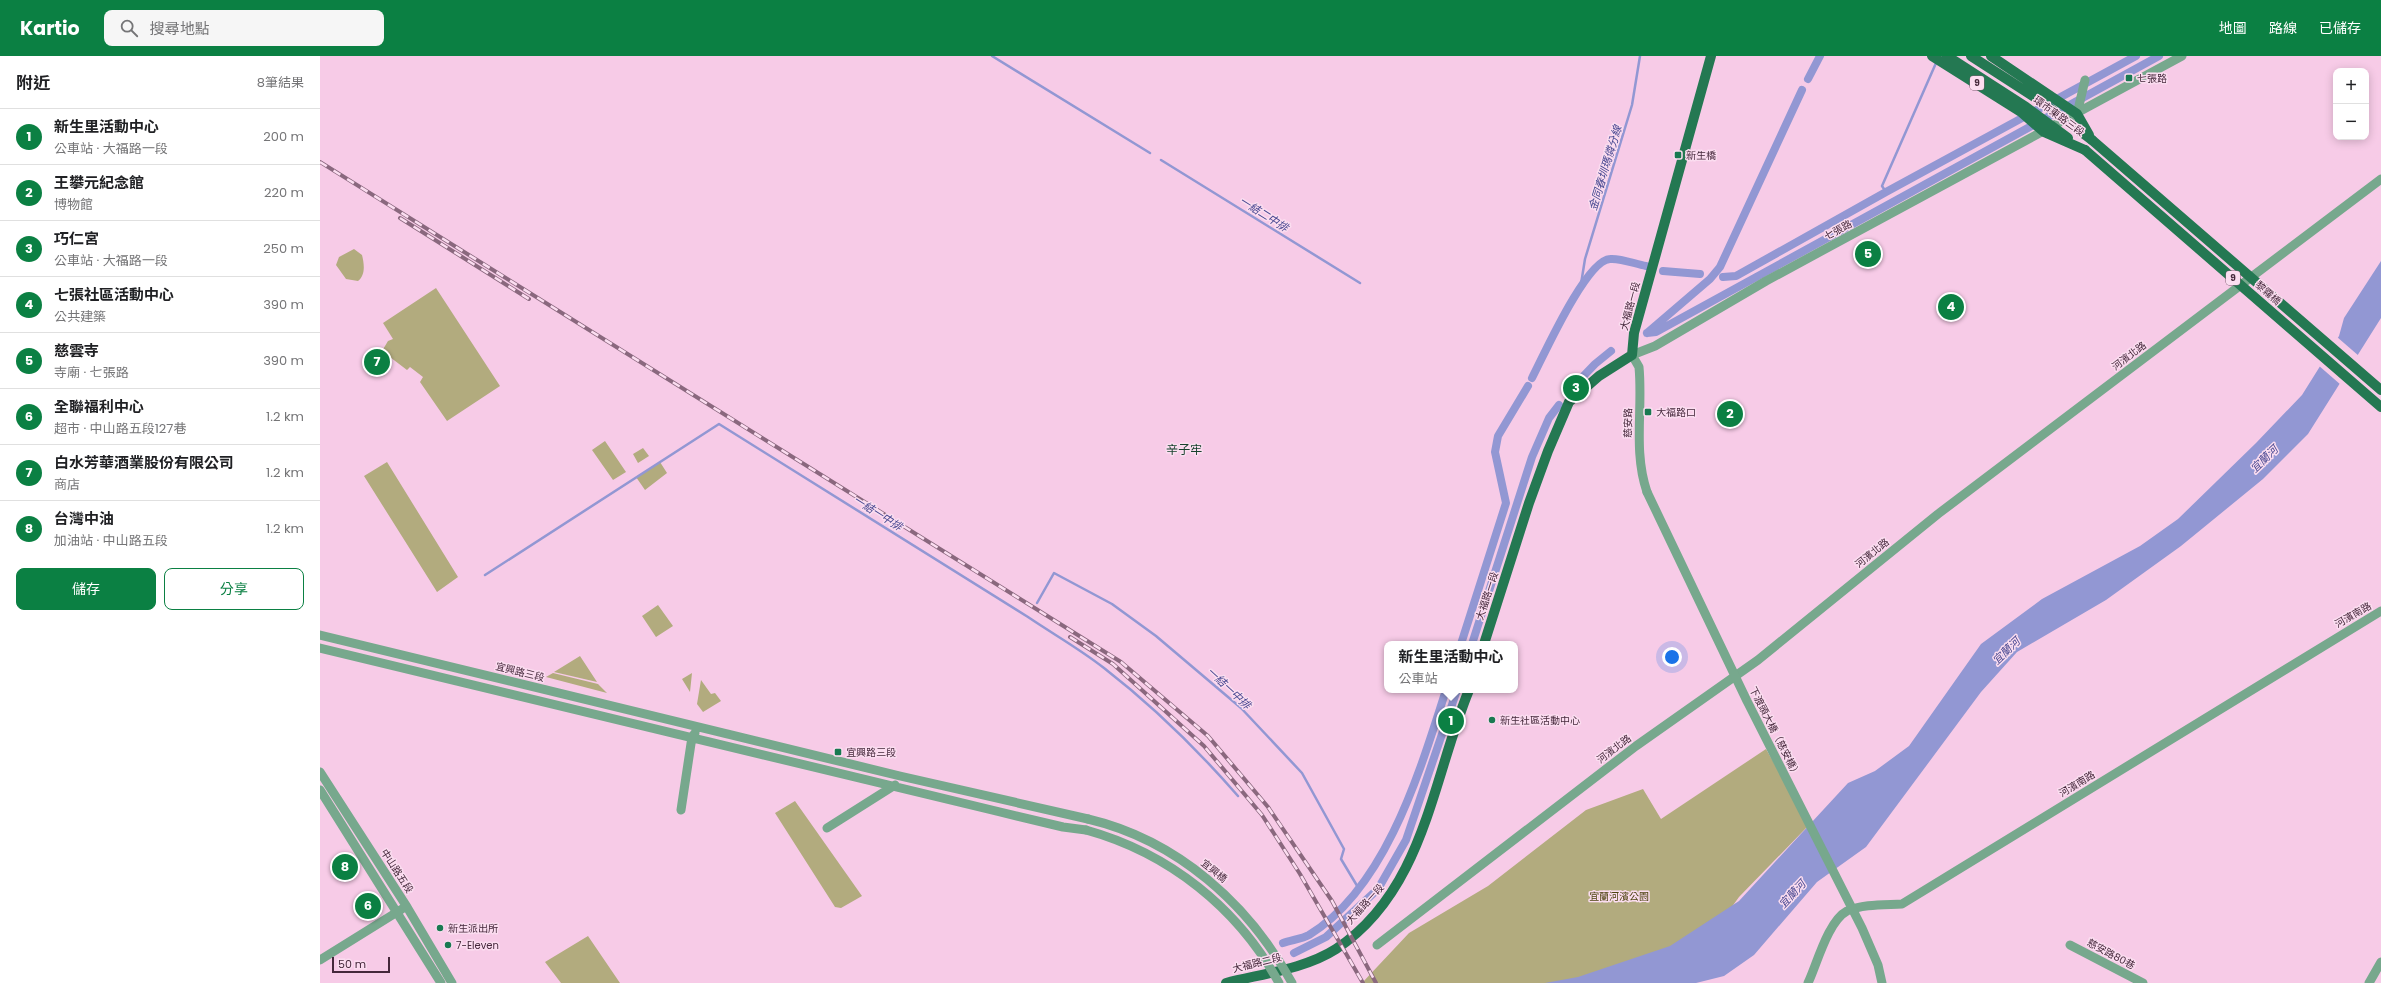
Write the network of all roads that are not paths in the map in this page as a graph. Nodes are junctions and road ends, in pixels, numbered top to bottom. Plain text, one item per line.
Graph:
1 (1711, 56) edge
2 (1932, 56) edge
3 (1947, 56) edge
4 (1971, 56) edge
5 (1991, 56) edge
6 (2182, 56) edge
7 (2086, 80) dead end
8 (2024, 110) junction
9 (2076, 114) junction
10 (2065, 120) junction
11 (2049, 130) junction
12 (2092, 140) junction
13 (2085, 150) joint
14 (2381, 180) edge
15 (1632, 355) junction
16 (2381, 390) edge
17 (2381, 407) edge
18 (1647, 492) joint
19 (2381, 611) edge
20 (320, 634) edge
21 (1485, 641) edge
22 (320, 648) edge
23 (1468, 693) edge
24 (699, 726) junction
25 (692, 737) junction
26 (320, 772) edge
27 (900, 776) junction
28 (893, 787) junction
29 (320, 790) edge
30 (681, 810) dead end
31 (1088, 819) joint
32 (827, 828) dead end
33 (407, 907) junction
34 (398, 911) junction
35 (1378, 945) dead end
36 (2070, 945) dead end
37 (320, 960) edge
38 (2381, 962) edge
39 (1293, 966) joint
40 (441, 983) edge
41 (452, 983) edge
42 (1226, 983) edge
43 (1279, 983) edge
44 (1292, 983) edge
45 (1808, 983) edge
46 (1882, 983) edge
47 (2143, 983) edge
48 (2370, 983) edge

1 - 15 main road, 大福路一段
2 - 8 main road, 環市東路三段 / 9
3 - 8 main road, 環市東路三段 / 9
4 - 10 main road, 環市東路三段 / 9
5 - 9 main road, 環市東路三段 / 9
6 - 9 street, 七張路
7 - 9 street
8 - 11 main road, 環市東路三段 / 9
9 - 10 street, 七張路
9 - 12 main road, 環市東路三段 / 9
10 - 11 street, 七張路
10 - 12 main road, 環市東路三段 / 9
11 - 13 main road, 環市東路三段 / 9
11 - 15 street, 七張路
12 - 16 main road, 黎霧橋 / 9, bridge
13 - 17 main road, 黎霧橋 / 9, bridge
14 - 35 street, 河濱北路
15 - 18 street, 慈安路
15 - 21 main road, 大福路一段
18 - 46 street, 下渡頭大橋（慈安橋）, bridge
19 - 45 street, 河濱南路
20 - 24 street, 宜興路三段
22 - 25 street
23 - 39 main road, 大福路一段
24 - 25 street
24 - 27 street, 宜興路三段
25 - 28 street
25 - 30 street
26 - 33 street, 中山路五段
27 - 28 street
27 - 31 street, 宜興路三段
28 - 32 street
28 - 43 street, bridge
29 - 34 street, 中山路五段
31 - 44 street, 宜興橋, bridge
33 - 34 street
33 - 41 street, 中山路五段
34 - 37 street
34 - 40 street, 中山路五段
36 - 47 street, 慈安路80巷
38 - 48 street
39 - 42 main road, 大福路二段

